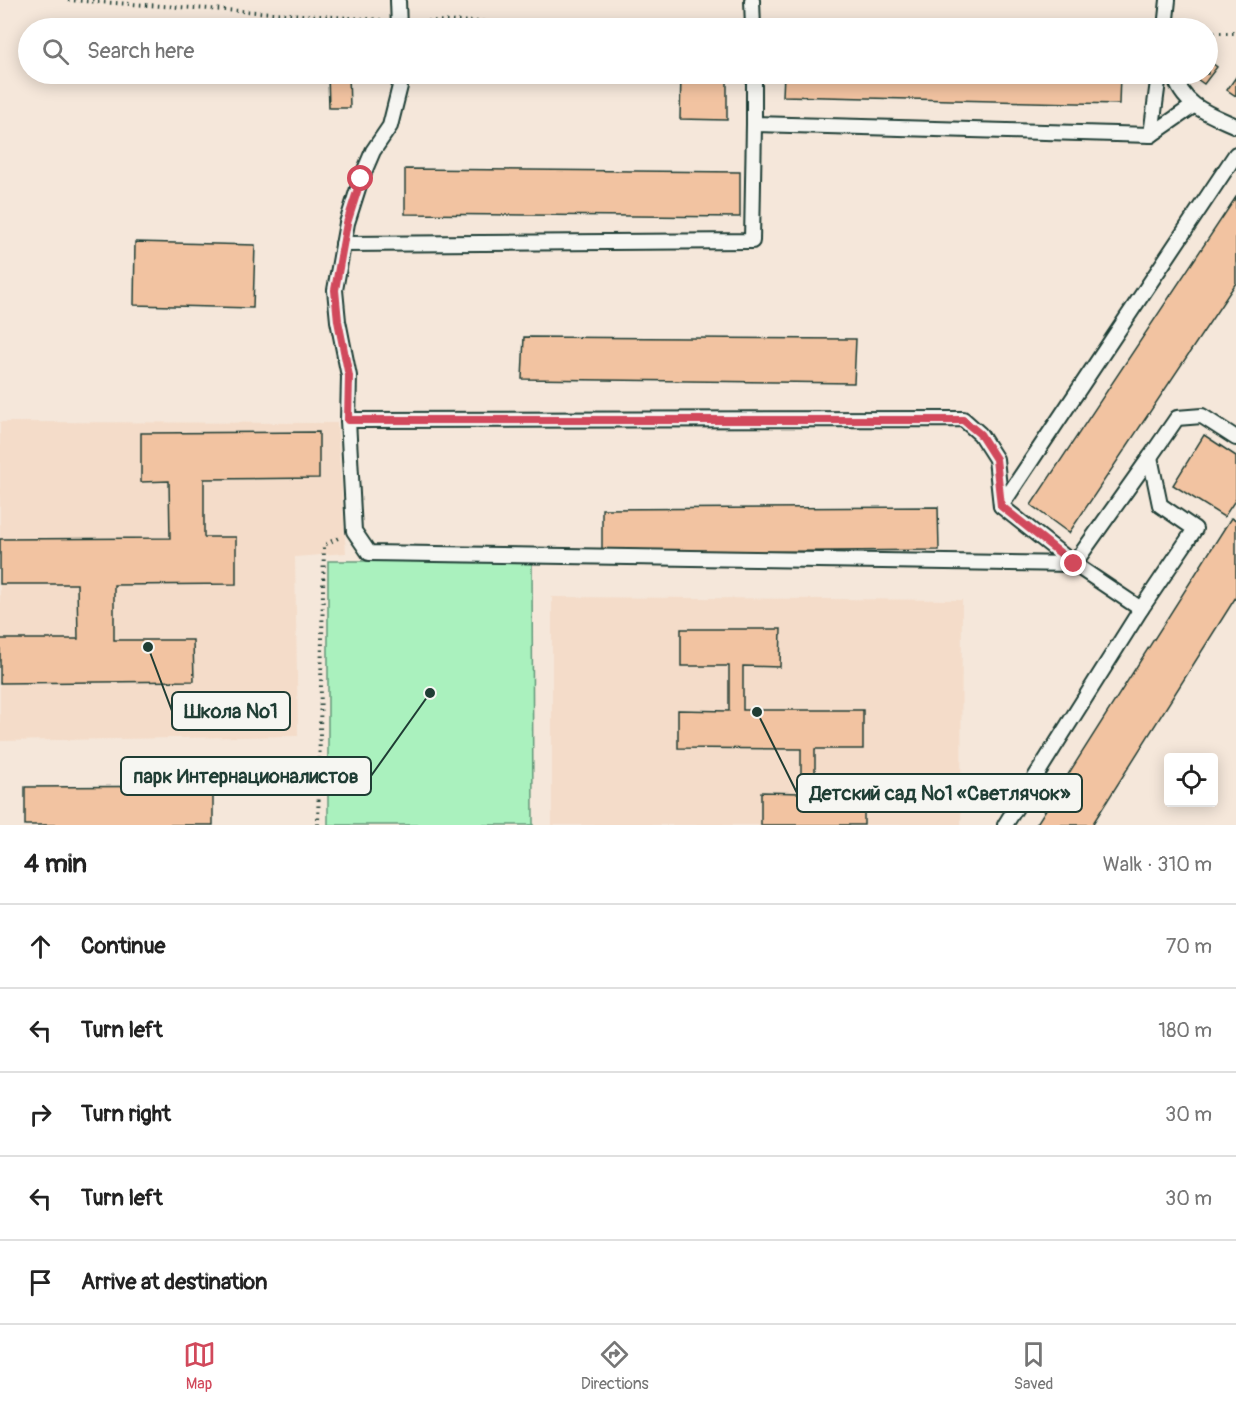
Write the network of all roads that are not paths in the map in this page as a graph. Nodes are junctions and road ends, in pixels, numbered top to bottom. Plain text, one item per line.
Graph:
1 (398, 0) edge
2 (753, 0) edge
3 (1168, 0) edge
4 (399, 18) edge
5 (753, 18) edge
6 (1166, 18) edge
7 (400, 84) edge
8 (754, 84) edge
9 (1158, 84) edge
10 (1177, 84) edge
11 (1193, 106) junction
12 (754, 124) junction
13 (1236, 126) edge
14 (1151, 135) junction
15 (1236, 154) edge
16 (343, 244) junction
17 (348, 420) junction
18 (1236, 438) edge
19 (1150, 457) junction
20 (1001, 506) junction
21 (1074, 564) junction
22 (1141, 609) junction
23 (1005, 825) edge

1 - 4 lane
2 - 5 lane
3 - 6 lane
7 - 16 lane
8 - 12 lane
9 - 14 lane
10 - 11 lane
11 - 13 lane
11 - 14 lane
12 - 14 lane
12 - 16 lane
15 - 20 lane
16 - 17 lane
17 - 20 lane
17 - 21 lane
18 - 19 lane
19 - 21 lane
19 - 22 lane
20 - 21 lane
21 - 22 lane
22 - 23 lane

